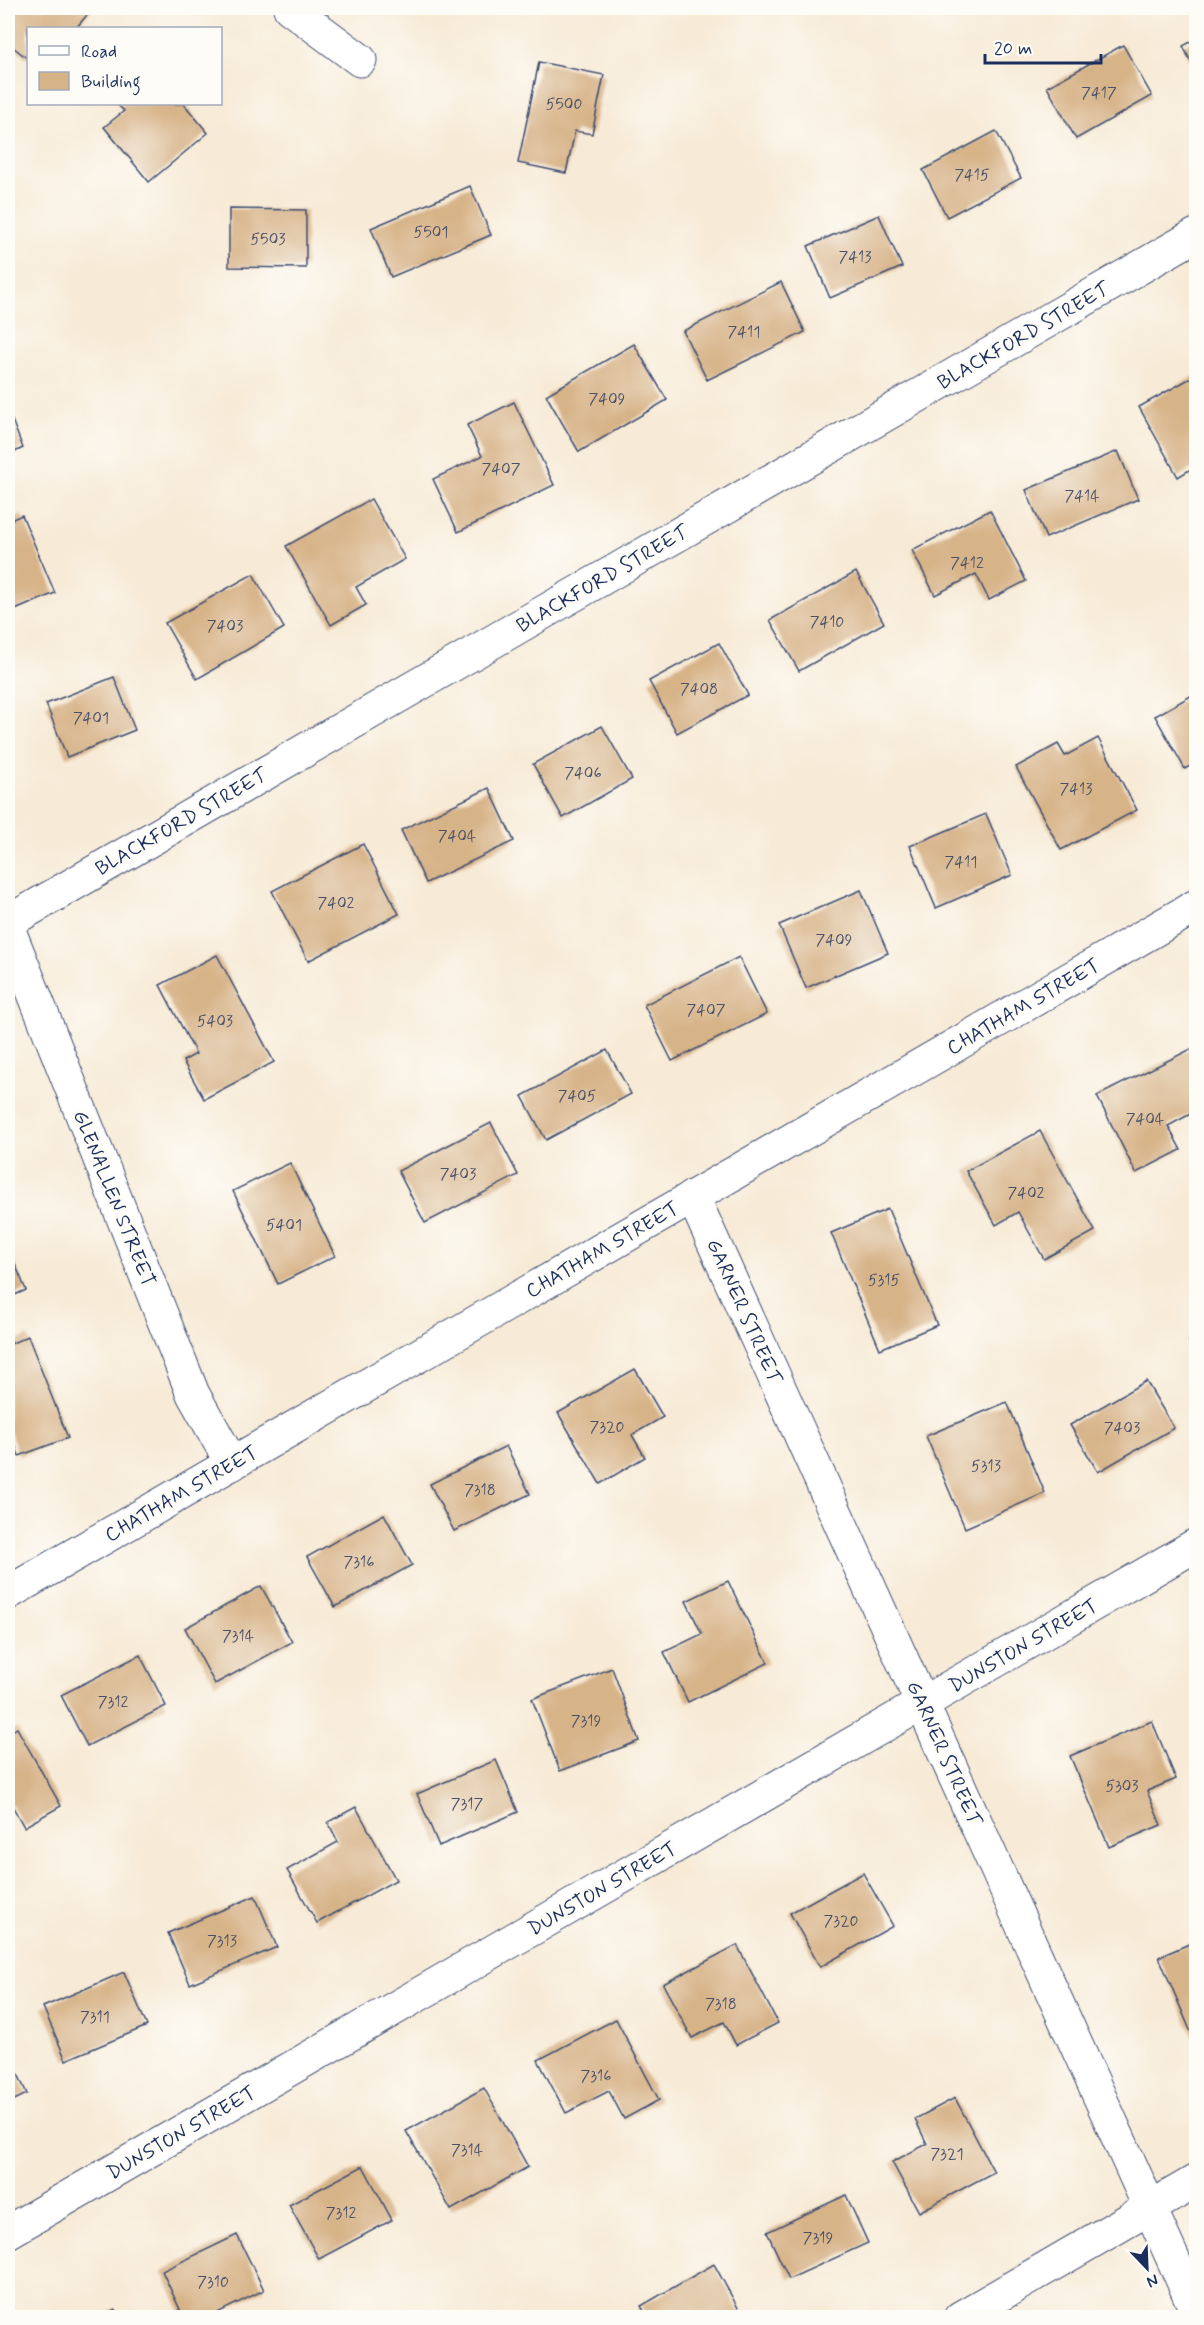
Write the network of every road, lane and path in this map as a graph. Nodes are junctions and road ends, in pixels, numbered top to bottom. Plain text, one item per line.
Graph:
1 (290, 8) edge
2 (360, 60) dead end
3 (1197, 235) edge
4 (1197, 906) edge
5 (8, 922) edge
6 (8, 928) edge
7 (693, 1197) junction
8 (232, 1464) junction
9 (1197, 1545) edge
10 (8, 1593) edge
11 (922, 1703) junction
12 (1197, 2181) edge
13 (1150, 2208) junction
14 (8, 2232) edge
15 (1197, 2310) edge
16 (960, 2318) edge

1 - 2 street
3 - 5 street, BLACKFORD STREET
4 - 7 street, CHATHAM STREET
6 - 8 street, GLENALLEN STREET
7 - 8 street, CHATHAM STREET
7 - 11 street, GARNER STREET
8 - 10 street, CHATHAM STREET
9 - 11 street, DUNSTON STREET
11 - 13 street, GARNER STREET
11 - 14 street, DUNSTON STREET
12 - 13 street
13 - 15 street, GARNER STREET
13 - 16 street

